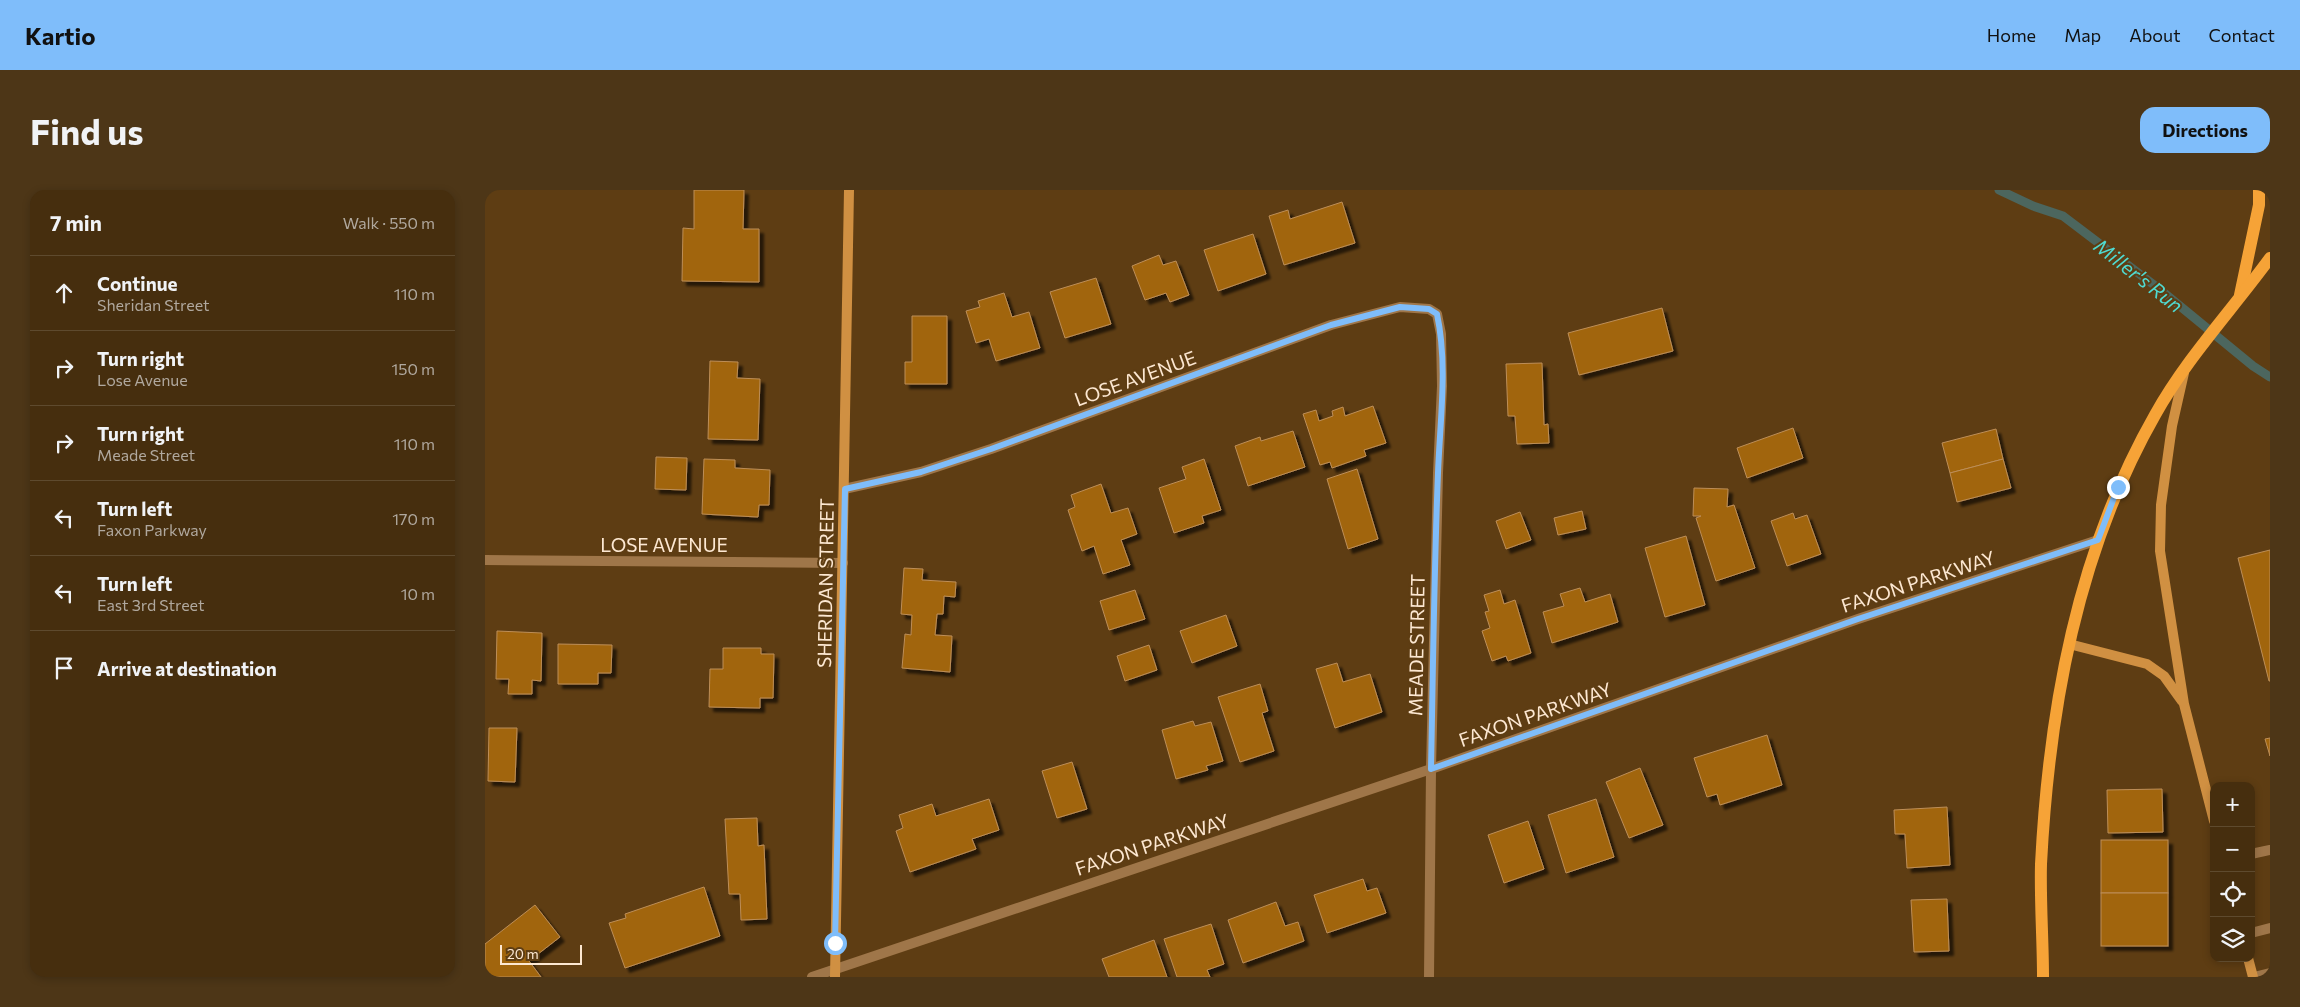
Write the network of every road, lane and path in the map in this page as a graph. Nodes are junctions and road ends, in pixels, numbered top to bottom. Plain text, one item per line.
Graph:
1 (849, 190) edge
2 (2259, 190) edge
3 (2270, 258) edge
4 (2238, 301) junction
5 (1437, 314) joint
6 (2184, 370) junction
7 (845, 489) junction
8 (2098, 540) junction
9 (485, 560) edge
10 (843, 563) junction
11 (2069, 644) junction
12 (2184, 704) junction
13 (1431, 769) junction
14 (2210, 805) edge
15 (2270, 850) edge
16 (2255, 853) edge
17 (2270, 928) edge
18 (2255, 932) edge
19 (2250, 962) edge
20 (835, 973) edge
21 (2270, 973) edge
22 (812, 977) edge
23 (1429, 977) edge
24 (2043, 977) edge
25 (2254, 977) edge

1 - 7 street, SHERIDAN STREET
2 - 4 main road
3 - 4 main road
4 - 6 main road
5 - 7 street, LOSE AVENUE
5 - 13 street, MEADE STREET
6 - 8 main road
6 - 12 street
7 - 10 street, SHERIDAN STREET
8 - 11 main road
8 - 13 street, FAXON PARKWAY
9 - 10 street, LOSE AVENUE
10 - 20 street, SHERIDAN STREET
11 - 12 street
11 - 24 main road
12 - 14 street
13 - 20 street, FAXON PARKWAY
13 - 23 street, MEADE STREET
15 - 16 street
17 - 18 street
19 - 25 street
20 - 22 street, FAXON PARKWAY
21 - 25 street

